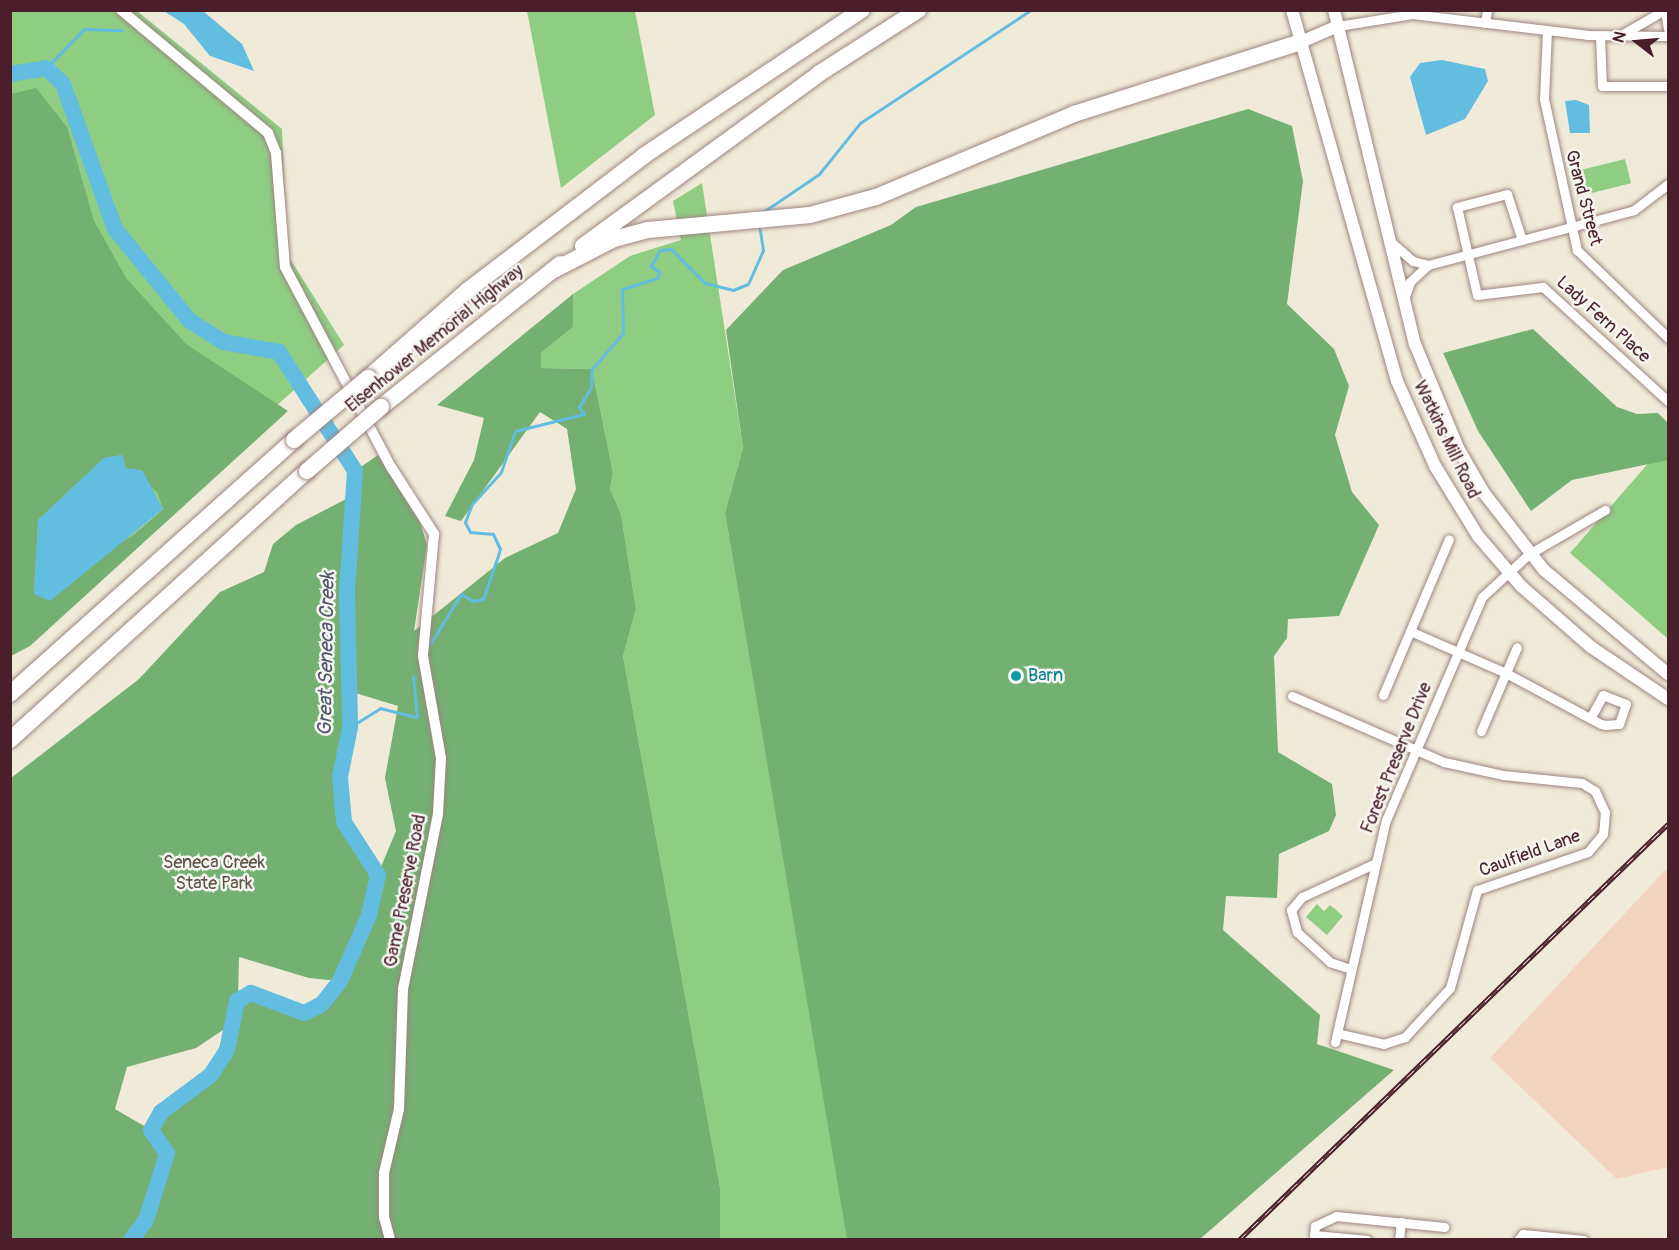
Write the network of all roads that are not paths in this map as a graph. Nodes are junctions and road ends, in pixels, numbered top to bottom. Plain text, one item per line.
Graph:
1 (121, 10) edge
2 (856, 10) edge
3 (862, 10) edge
4 (918, 10) edge
5 (1293, 10) edge
6 (1334, 10) edge
7 (1487, 10) edge
8 (1665, 10) edge
9 (841, 23) junction
10 (1485, 23) junction
11 (1338, 26) junction
12 (1668, 29) edge
13 (1547, 30) junction
14 (1600, 36) junction
15 (1668, 36) edge
16 (1618, 37) junction
17 (1301, 42) junction
18 (1668, 86) edge
19 (1668, 184) edge
20 (1570, 227) junction
21 (1389, 240) junction
22 (1522, 240) junction
23 (1466, 255) junction
24 (1428, 265) junction
25 (552, 271) junction
26 (1404, 302) junction
27 (1667, 333) edge
28 (1668, 401) edge
29 (1605, 510) dead end
30 (1449, 539) dead end
31 (1529, 554) junction
32 (1506, 570) junction
33 (1410, 631) junction
34 (1517, 647) dead end
35 (1459, 651) junction
36 (1506, 673) junction
37 (1668, 675) edge
38 (10, 694) edge
39 (1383, 695) dead end
40 (1292, 696) dead end
41 (1668, 699) edge
42 (1590, 718) dead end
43 (1482, 731) dead end
44 (10, 740) edge
45 (1415, 752) junction
46 (1376, 863) junction
47 (1351, 969) junction
48 (1336, 1038) joint
49 (1401, 1222) junction
50 (1444, 1227) dead end
51 (390, 1239) edge
52 (1368, 1239) edge
53 (1399, 1239) edge
54 (1518, 1239) edge
55 (1584, 1239) edge

1 - 51 street, Game Preserve Road
2 - 9 highway
3 - 9 highway
4 - 25 highway, Eisenhower Memorial Highway
5 - 17 main road, Watkins Mill Road
6 - 11 main road, Watkins Mill Road
7 - 10 street
8 - 12 street
8 - 16 street
9 - 38 highway, bridge
10 - 11 street
10 - 13 street
11 - 17 main road
11 - 21 main road, Watkins Mill Road
13 - 14 street
13 - 20 street, Grand Street
14 - 16 street
14 - 18 street
15 - 16 street
17 - 25 highway
17 - 32 main road, Watkins Mill Road
19 - 20 street
20 - 22 street
20 - 27 street, Grand Street
21 - 24 street
21 - 26 main road, Watkins Mill Road
22 - 23 street
22 - 23 street
23 - 24 street
23 - 28 street, Lady Fern Place
24 - 26 street
25 - 44 highway, Eisenhower Memorial Highway, bridge
26 - 31 main road, Watkins Mill Road
29 - 31 street, Forest Preserve Drive
30 - 33 street
31 - 32 street, Forest Preserve Drive
31 - 37 main road, Watkins Mill Road
32 - 35 street, Forest Preserve Drive
32 - 41 main road, Watkins Mill Road
33 - 35 street
33 - 39 street
34 - 36 street
35 - 36 street
35 - 45 street, Forest Preserve Drive
36 - 42 street
36 - 43 street
40 - 45 street, Caulfield Lane
45 - 46 street, Forest Preserve Drive
45 - 48 street, Caulfield Lane
46 - 47 street, Forest Preserve Drive
46 - 47 street
47 - 48 street, Forest Preserve Drive
49 - 50 street
49 - 52 street
49 - 53 street
54 - 55 street

